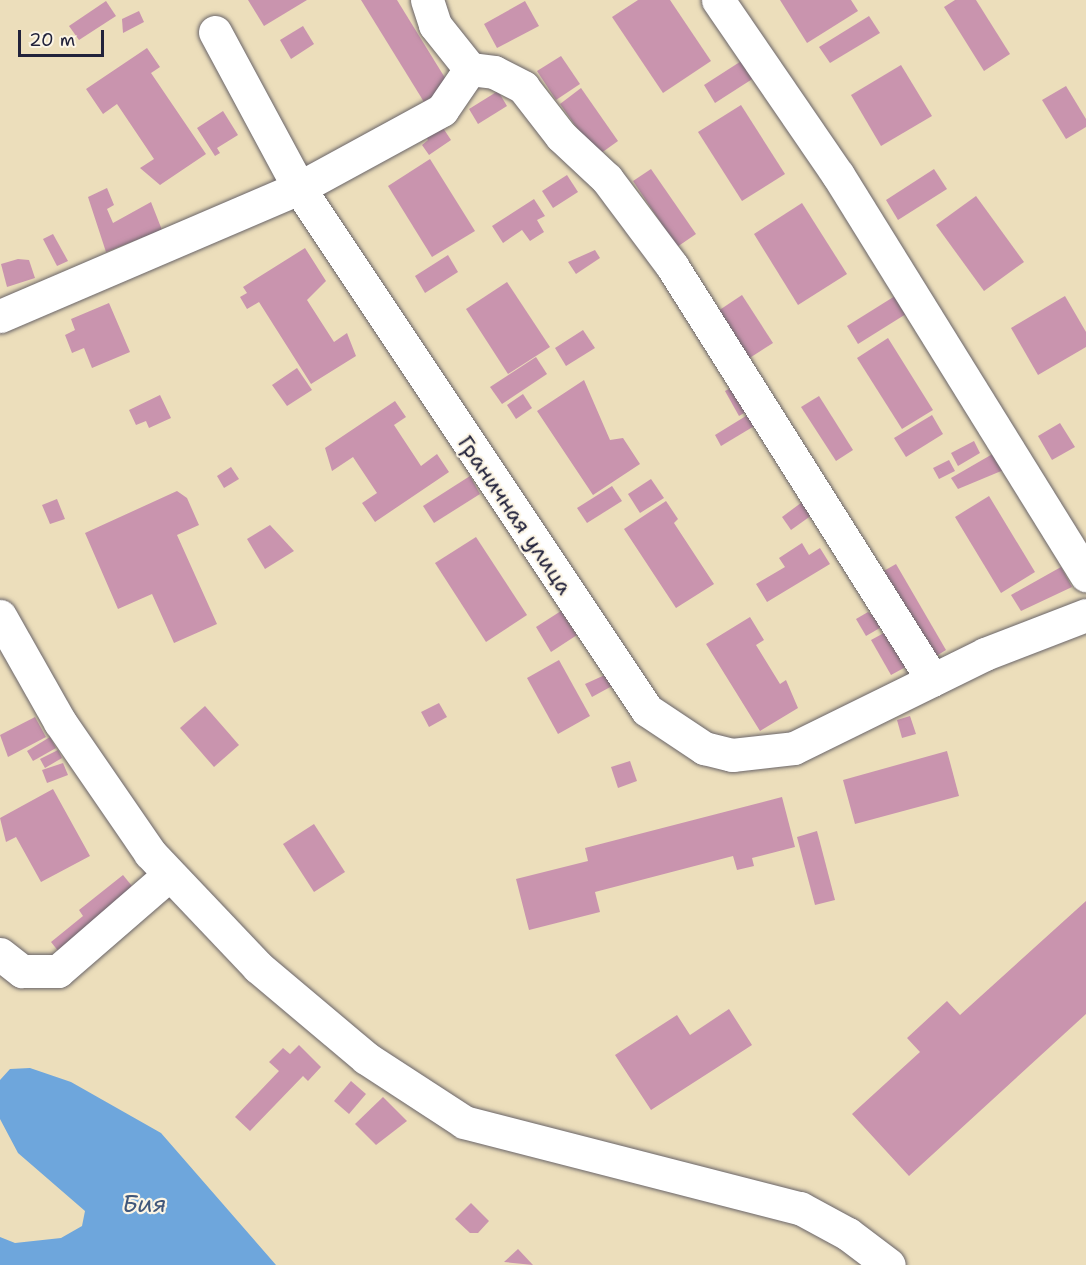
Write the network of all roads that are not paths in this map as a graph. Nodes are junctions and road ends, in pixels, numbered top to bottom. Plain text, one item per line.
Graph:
1 (427, 0) edge
2 (718, 0) edge
3 (215, 32) dead end
4 (470, 69) junction
5 (299, 188) junction
6 (0, 316) edge
7 (1086, 575) edge
8 (1086, 615) edge
9 (0, 616) edge
10 (933, 680) junction
11 (169, 875) junction
12 (0, 954) edge
13 (889, 1265) edge

1 - 4 street
2 - 7 street
3 - 5 street, Граничная улица
4 - 5 street
4 - 10 street
5 - 6 street
5 - 10 street, Граничная улица
8 - 10 street, Граничная улица
9 - 11 street
11 - 12 street
11 - 13 street

